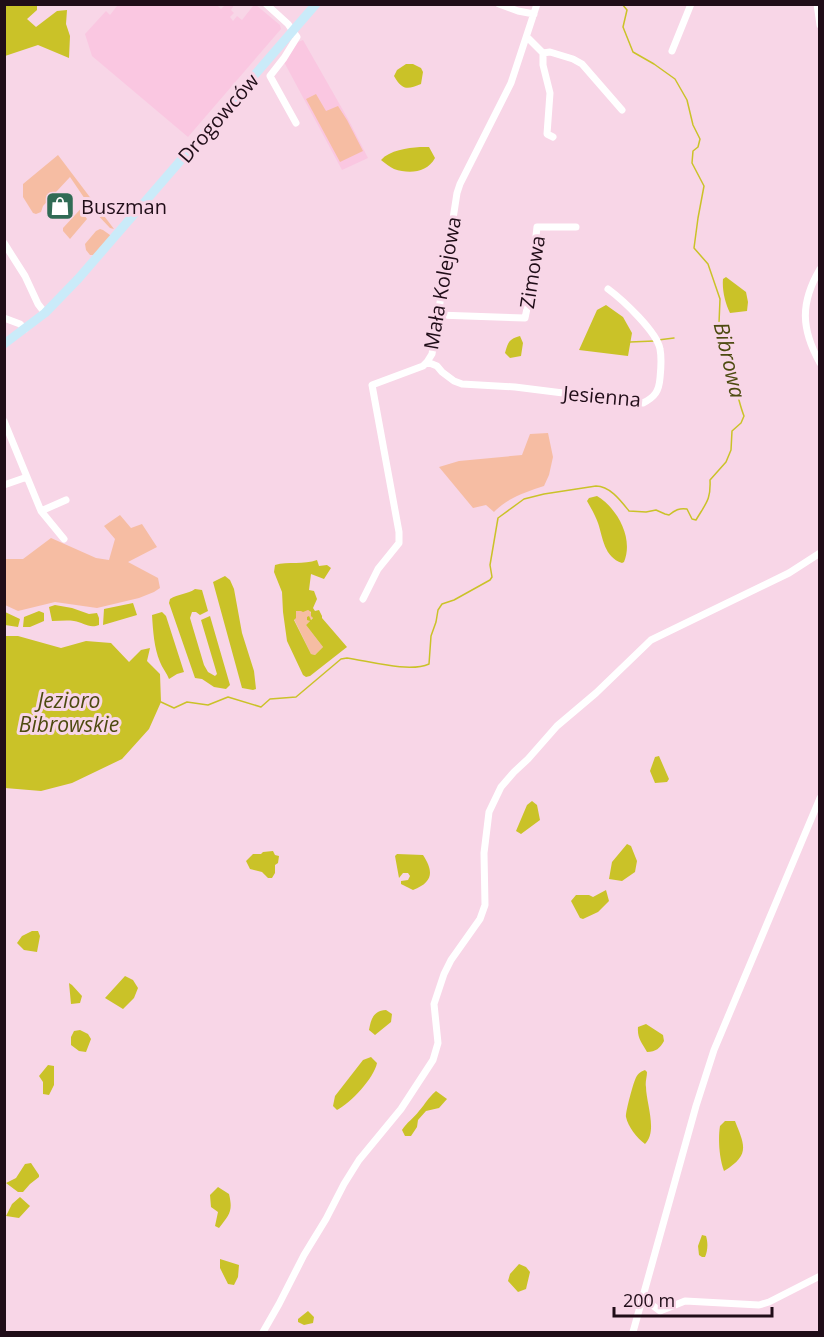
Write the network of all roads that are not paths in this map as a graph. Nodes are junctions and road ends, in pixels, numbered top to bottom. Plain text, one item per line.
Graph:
1 (266, 4) edge
2 (316, 4) edge
3 (499, 4) edge
4 (537, 4) edge
5 (691, 4) edge
6 (817, 4) edge
7 (534, 14) junction
8 (819, 25) edge
9 (293, 31) junction
10 (527, 37) junction
11 (672, 51) dead end
12 (543, 52) junction
13 (622, 110) dead end
14 (296, 123) dead end
15 (553, 136) dead end
16 (576, 227) dead end
17 (4, 243) edge
18 (819, 269) edge
19 (608, 289) dead end
20 (45, 313) junction
21 (438, 315) junction
22 (4, 318) edge
23 (25, 329) junction
24 (4, 344) edge
25 (427, 363) junction
26 (819, 363) edge
27 (4, 421) edge
28 (27, 477) junction
29 (4, 485) edge
30 (66, 501) dead end
31 (41, 512) junction
32 (64, 539) dead end
33 (819, 553) edge
34 (363, 599) dead end
35 (819, 798) edge
36 (819, 1276) edge
37 (644, 1294) junction
38 (263, 1332) edge
39 (633, 1332) edge

1 - 9 street
2 - 9 main road, Drogowców
3 - 7 street
4 - 7 street, Mała Kolejowa
5 - 11 street
6 - 8 street
7 - 10 street, Mała Kolejowa
9 - 14 street
9 - 20 main road, Drogowców
10 - 12 street
10 - 21 street, Mała Kolejowa
12 - 13 street
12 - 15 street
16 - 21 street, Zimowa
17 - 20 street
18 - 26 street
19 - 25 street, Jesienna
20 - 23 main road, Drogowców
21 - 25 street, Mała Kolejowa
22 - 23 street
23 - 24 main road, Drogowców
25 - 34 street, Mała Kolejowa
27 - 28 street
28 - 29 street
28 - 31 street
30 - 31 street
31 - 32 street
33 - 38 street
35 - 37 street
36 - 37 street
37 - 39 street

